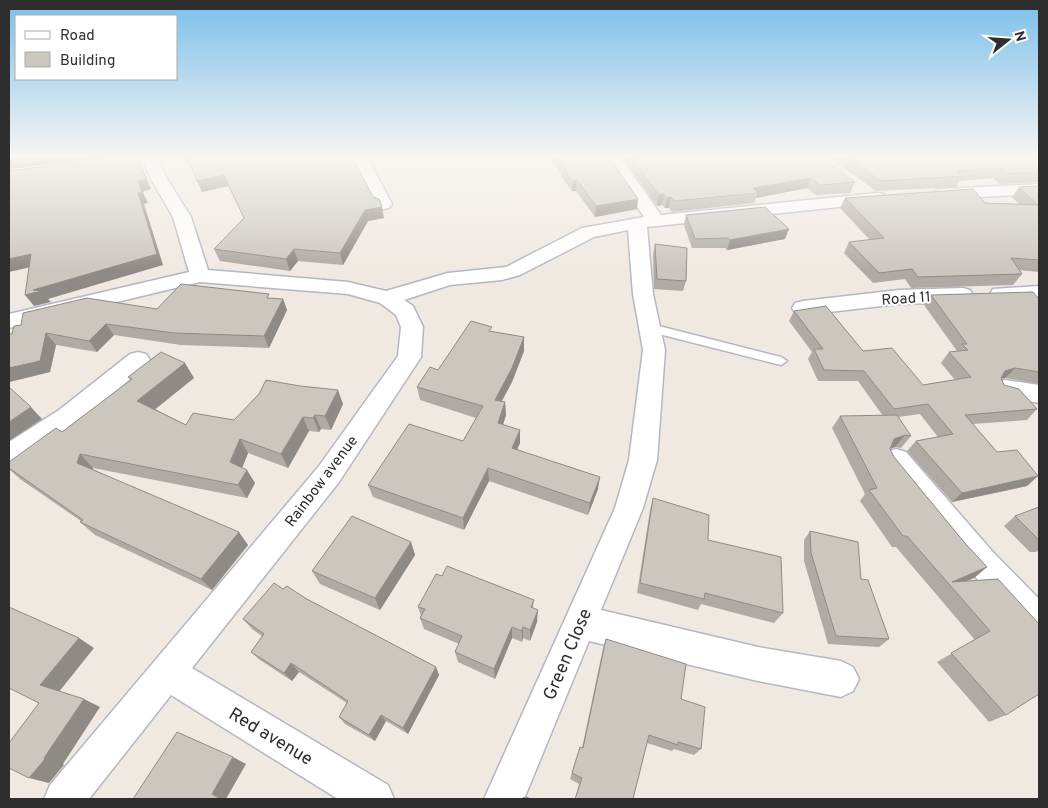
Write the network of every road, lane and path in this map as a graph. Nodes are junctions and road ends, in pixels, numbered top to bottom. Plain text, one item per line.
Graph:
1 (169, 195) edge
2 (378, 195) edge
3 (632, 195) edge
4 (867, 195) edge
5 (925, 195) edge
6 (931, 195) edge
7 (889, 197) edge
8 (871, 198) junction
9 (383, 204) edge
10 (647, 222) junction
11 (200, 276) junction
12 (1039, 293) edge
13 (387, 298) junction
14 (803, 308) edge
15 (9, 321) edge
16 (651, 328) junction
17 (138, 360) dead end
18 (781, 361) dead end
19 (1005, 389) edge
20 (1039, 394) edge
21 (9, 456) edge
22 (896, 460) edge
23 (580, 622) junction
24 (1039, 624) edge
25 (167, 673) junction
26 (841, 679) dead end
27 (64, 799) edge
28 (374, 799) edge
29 (504, 799) edge

1 - 11 street
2 - 9 street
3 - 10 street
4 - 8 street
5 - 6 street
7 - 8 street
8 - 10 street
10 - 13 street
10 - 16 street, Green Close
11 - 13 street, Rainbow avenue
11 - 15 street, Rainbow avenue
12 - 14 street, Road 11
13 - 25 street, Rainbow avenue
16 - 18 lane
16 - 23 street, Green Close
17 - 21 street
19 - 20 street
22 - 24 street
23 - 26 street
23 - 29 street, Green Close
25 - 27 street, Rainbow avenue
25 - 28 street, Red avenue

